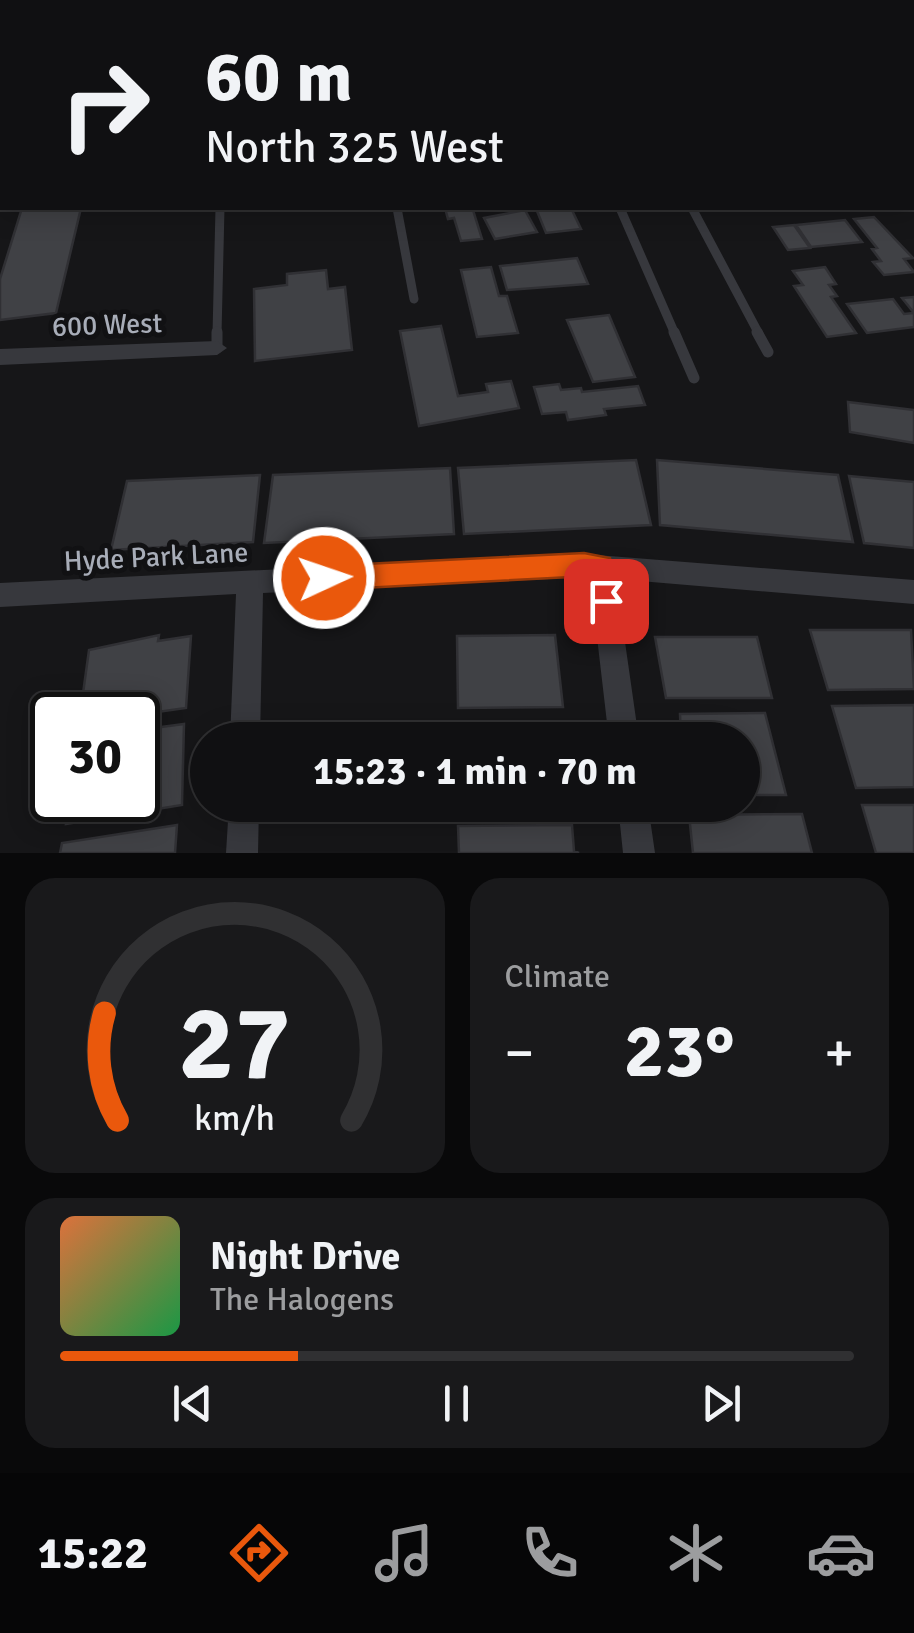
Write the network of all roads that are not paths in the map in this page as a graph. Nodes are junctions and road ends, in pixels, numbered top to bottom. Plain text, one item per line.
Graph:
1 (220, 210) edge
2 (396, 210) edge
3 (621, 210) edge
4 (693, 210) edge
5 (414, 299) dead end
6 (217, 348) joint
7 (768, 352) dead end
8 (0, 358) edge
9 (694, 378) dead end
10 (601, 566) junction
11 (250, 582) junction
12 (914, 592) edge
13 (0, 595) edge
14 (246, 722) edge
15 (622, 722) edge
16 (243, 822) edge
17 (635, 822) edge
18 (242, 853) edge
19 (639, 853) edge

1 - 6 lane
2 - 5 lane
3 - 9 lane
4 - 7 lane
6 - 8 street, 600 West
10 - 11 street, Hyde Park Lane
10 - 12 street, Hyde Park Lane
10 - 15 street
11 - 13 street, Hyde Park Lane
11 - 14 street
16 - 18 street
17 - 19 street

